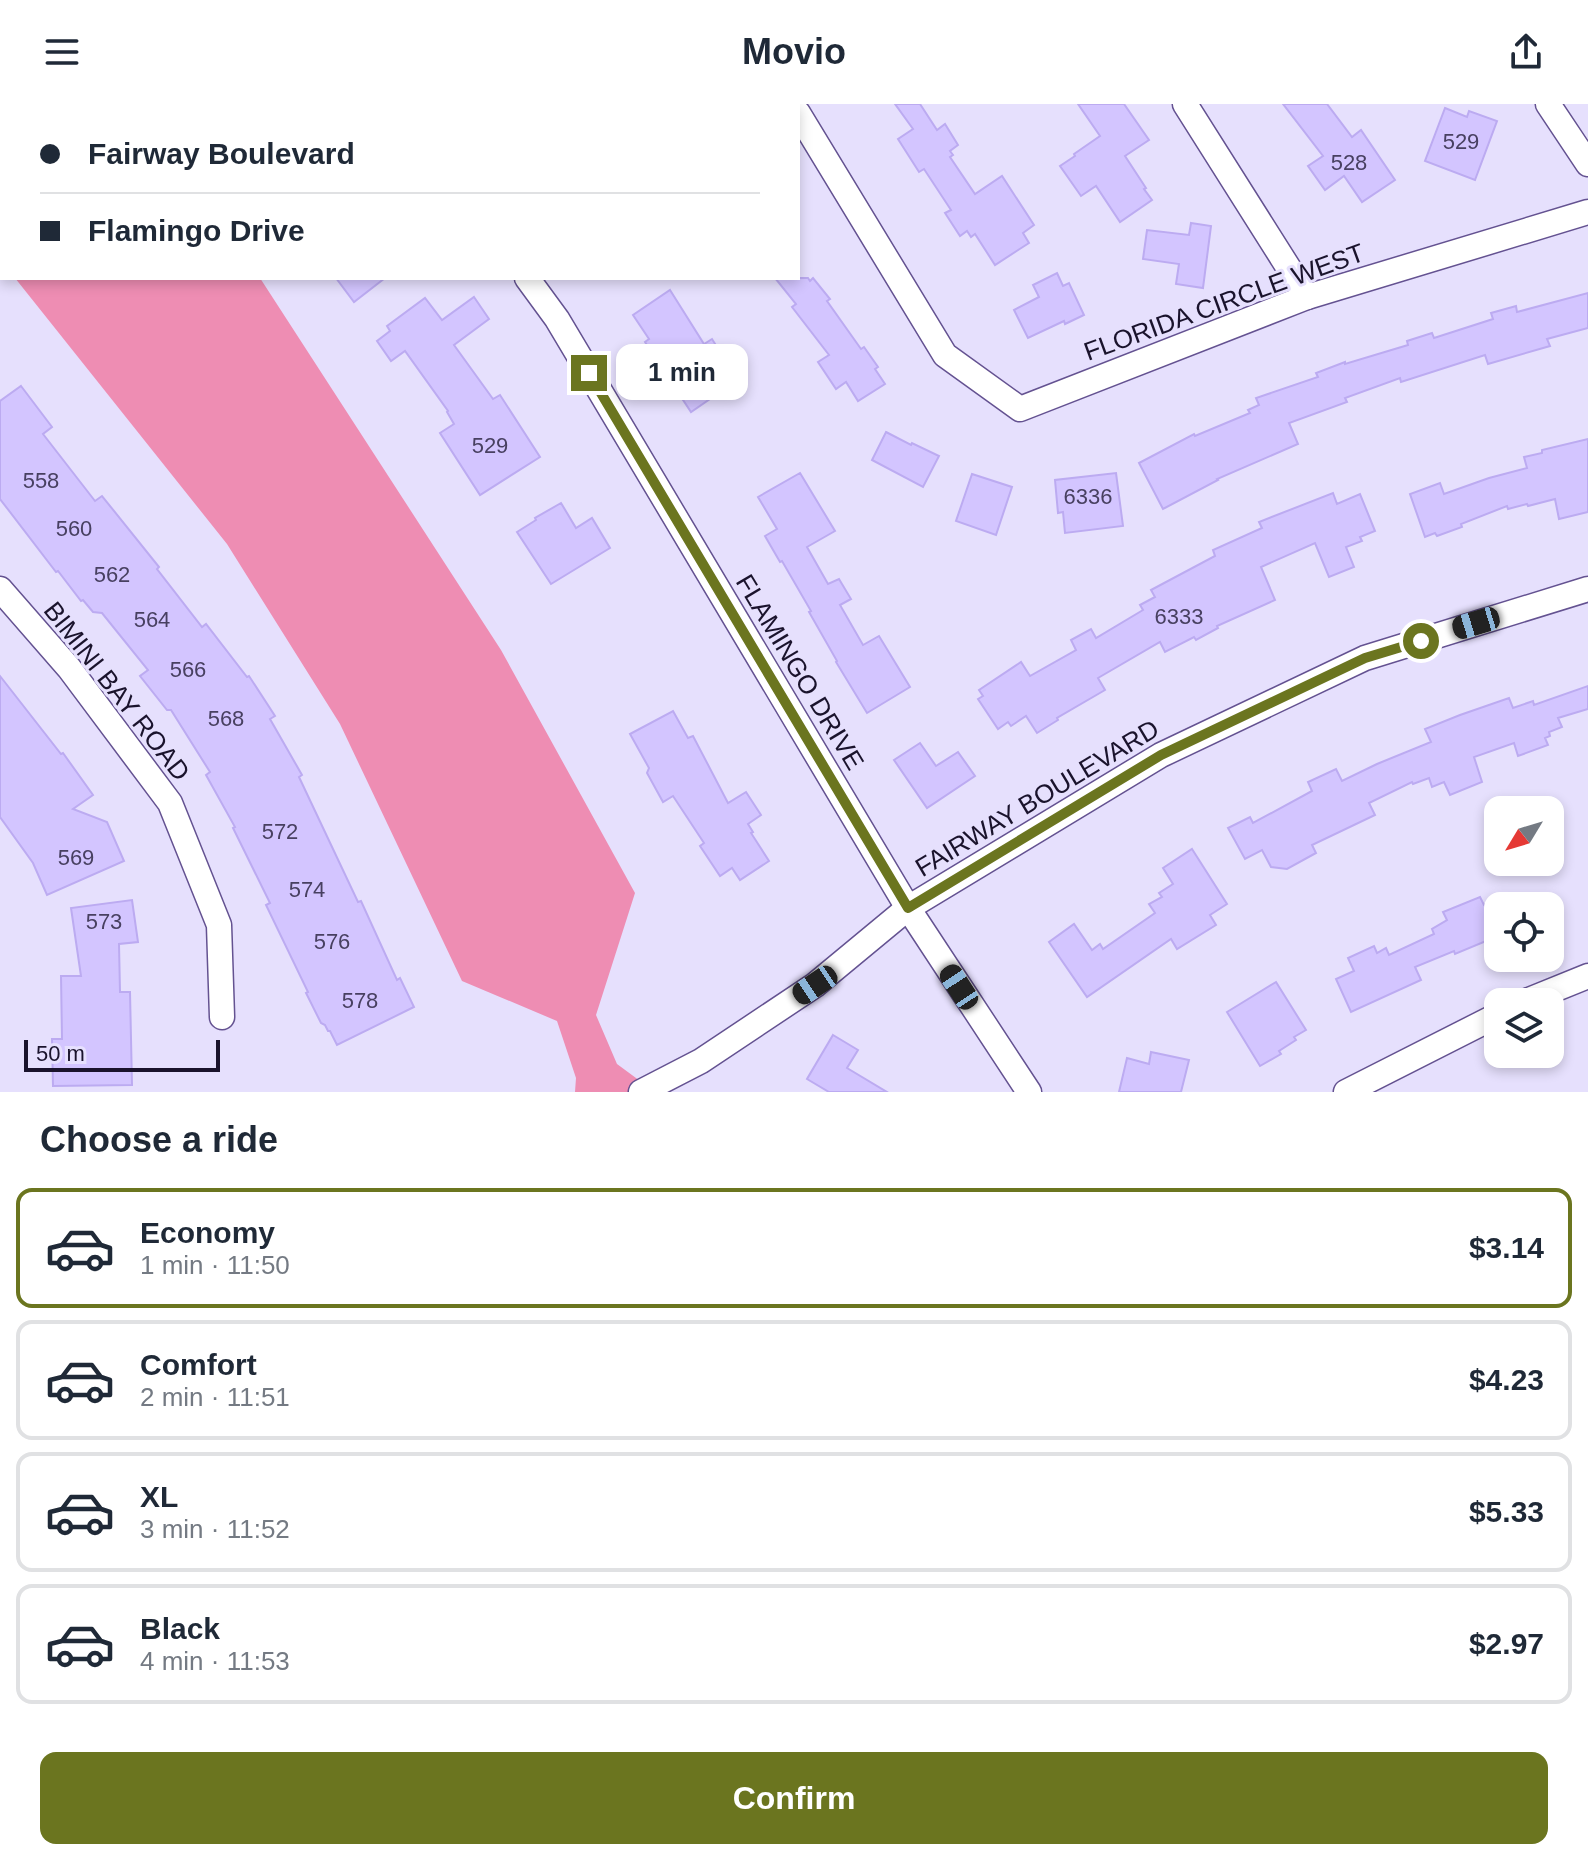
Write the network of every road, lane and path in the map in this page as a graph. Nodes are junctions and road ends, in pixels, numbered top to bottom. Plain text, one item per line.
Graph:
1 (1185, 104) edge
2 (1548, 104) edge
3 (800, 116) edge
4 (1588, 164) edge
5 (1588, 212) edge
6 (528, 280) edge
7 (1307, 297) junction
8 (0, 589) edge
9 (1588, 589) edge
10 (908, 908) junction
11 (1588, 976) edge
12 (1558, 988) edge
13 (222, 1017) dead end
14 (1484, 1022) edge
15 (641, 1092) edge
16 (1029, 1092) edge
17 (1346, 1092) edge

1 - 7 street
2 - 4 street
3 - 7 street, FLORIDA CIRCLE WEST
5 - 7 street, FLORIDA CIRCLE WEST
6 - 10 street, FLAMINGO DRIVE
8 - 13 street, BIMINI BAY ROAD
9 - 10 street, FAIRWAY BOULEVARD
10 - 15 street, FAIRWAY BOULEVARD
10 - 16 street, FLAMINGO DRIVE
11 - 12 street
14 - 17 street

